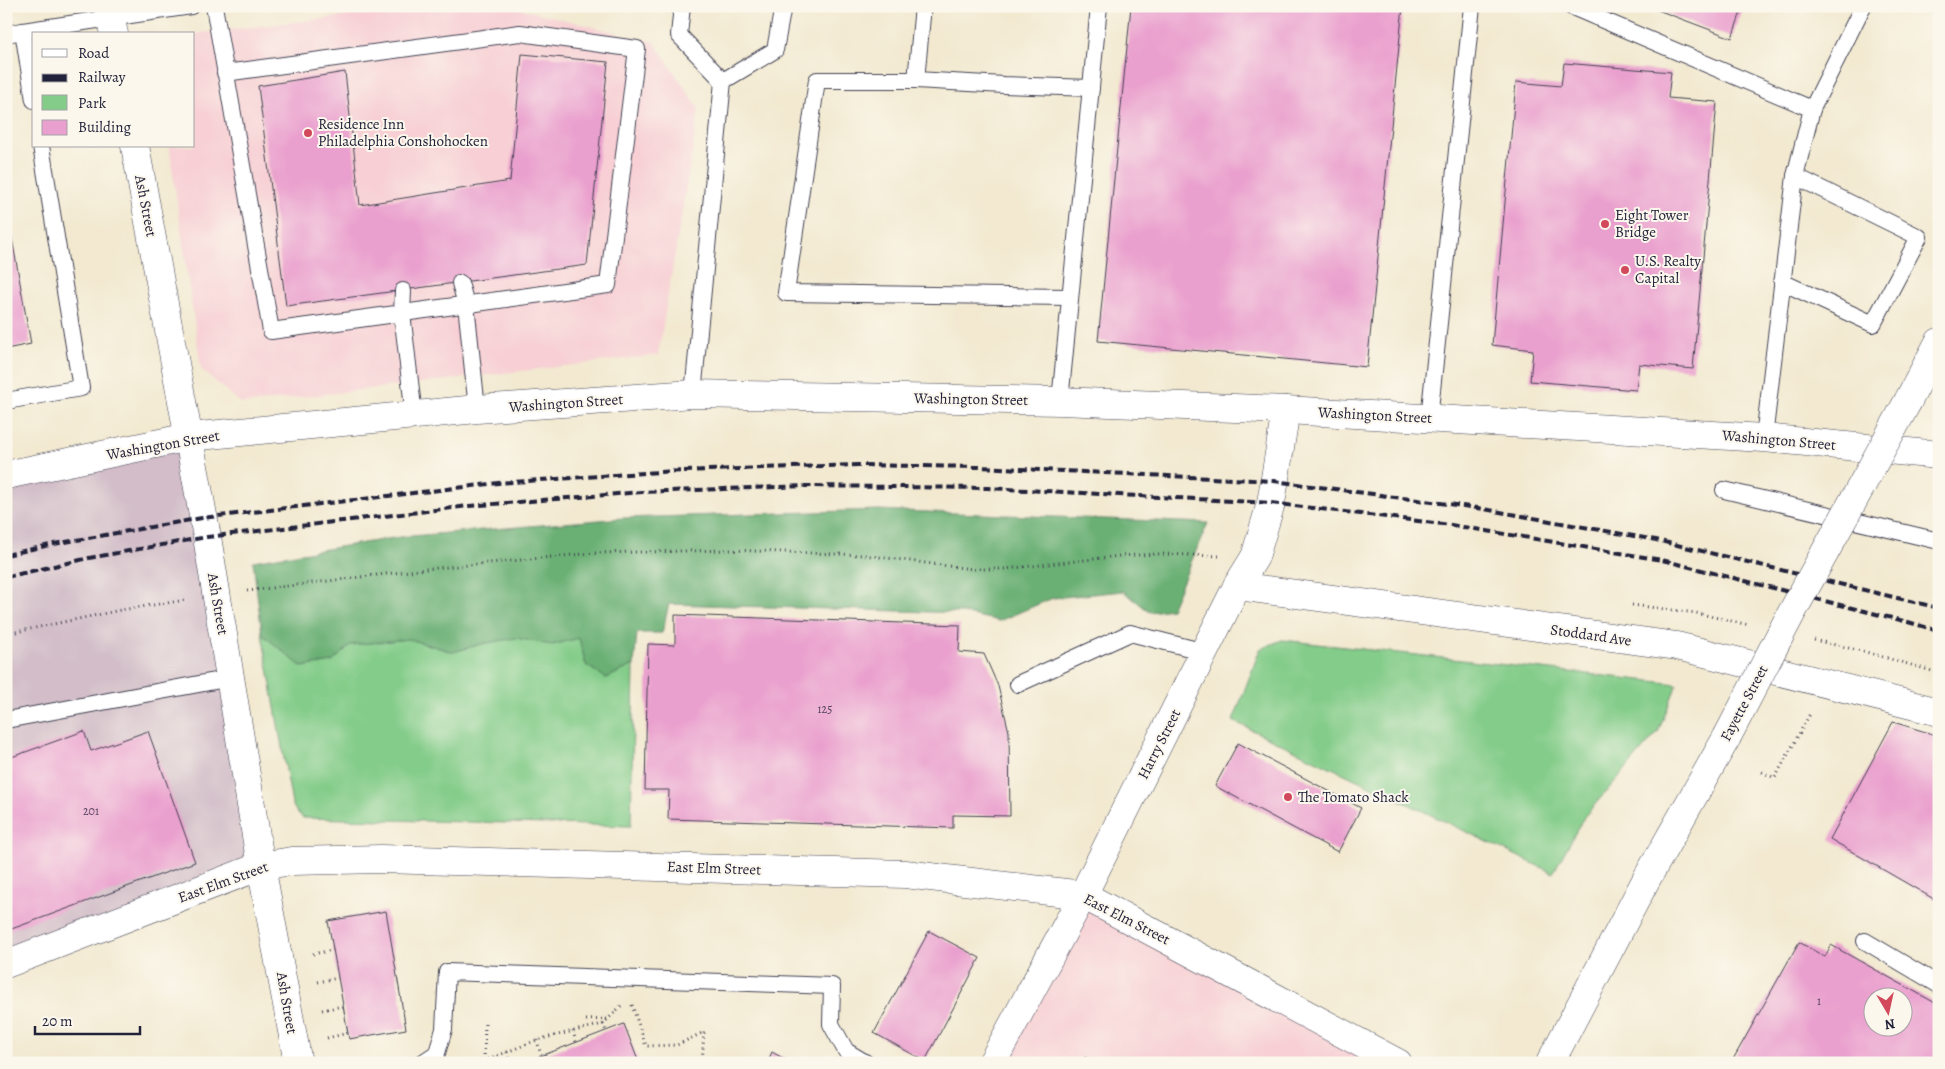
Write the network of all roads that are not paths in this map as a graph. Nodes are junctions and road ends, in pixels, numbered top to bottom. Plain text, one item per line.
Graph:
1 (191, 6) edge
2 (214, 6) edge
3 (682, 6) edge
4 (783, 6) edge
5 (924, 6) edge
6 (1098, 6) edge
7 (1472, 6) edge
8 (1570, 6) edge
9 (1863, 6) edge
10 (111, 19) edge
11 (22, 31) junction
12 (6, 34) edge
13 (225, 73) junction
14 (916, 80) junction
15 (723, 81) junction
16 (32, 88) edge
17 (1091, 88) junction
18 (1812, 109) junction
19 (42, 148) edge
20 (134, 148) edge
21 (1795, 176) junction
22 (1782, 282) junction
23 (460, 283) dead end
24 (403, 291) dead end
25 (1070, 297) junction
26 (466, 304) junction
27 (402, 313) junction
28 (1939, 342) edge
29 (693, 394) junction
30 (6, 401) edge
31 (1060, 401) junction
32 (477, 410) junction
33 (1286, 410) junction
34 (414, 416) junction
35 (1429, 418) junction
36 (189, 437) junction
37 (1764, 438) junction
38 (1939, 455) edge
39 (6, 475) edge
40 (1724, 490) dead end
41 (1939, 541) edge
42 (1238, 586) junction
43 (1205, 652) junction
44 (231, 678) junction
45 (1018, 684) dead end
46 (1939, 712) edge
47 (6, 720) edge
48 (261, 866) junction
49 (1083, 895) junction
50 (1865, 941) dead end
51 (6, 964) edge
52 (1939, 985) edge
53 (298, 1063) edge
54 (422, 1063) edge
55 (866, 1063) edge
56 (992, 1063) edge
57 (1398, 1063) edge
58 (1550, 1063) edge

1 - 10 lane
2 - 13 lane
3 - 15 lane
4 - 15 lane
5 - 14 lane
6 - 17 lane
7 - 35 lane
8 - 18 lane
9 - 18 lane
10 - 11 lane
11 - 12 lane
11 - 16 lane
13 - 26 lane
13 - 27 lane
14 - 17 lane
14 - 25 lane
15 - 29 lane
17 - 25 lane
18 - 21 lane
19 - 30 lane
20 - 36 street, Ash Street
21 - 22 lane
21 - 22 lane
22 - 37 lane
23 - 26 lane
24 - 27 lane
25 - 31 lane
26 - 27 lane
26 - 32 lane
27 - 34 lane
28 - 58 street, Fayette Street, bridge
29 - 31 street, Washington Street
29 - 32 street, Washington Street
31 - 33 street, Washington Street
32 - 34 street, Washington Street
33 - 35 street, Washington Street
33 - 42 street, Harry Street
34 - 36 street, Washington Street
35 - 37 street, Washington Street
36 - 39 street, Washington Street
36 - 44 street, Ash Street
37 - 38 street, Washington Street
40 - 41 lane
42 - 43 street, Harry Street
42 - 46 street, Stoddard Ave
43 - 45 lane
43 - 49 street, Harry Street
44 - 47 lane
44 - 48 street, Ash Street
48 - 49 street, East Elm Street
48 - 51 street, East Elm Street
48 - 53 street, Ash Street
49 - 56 street, Harry Street
49 - 57 street, East Elm Street
50 - 52 lane
54 - 55 lane

